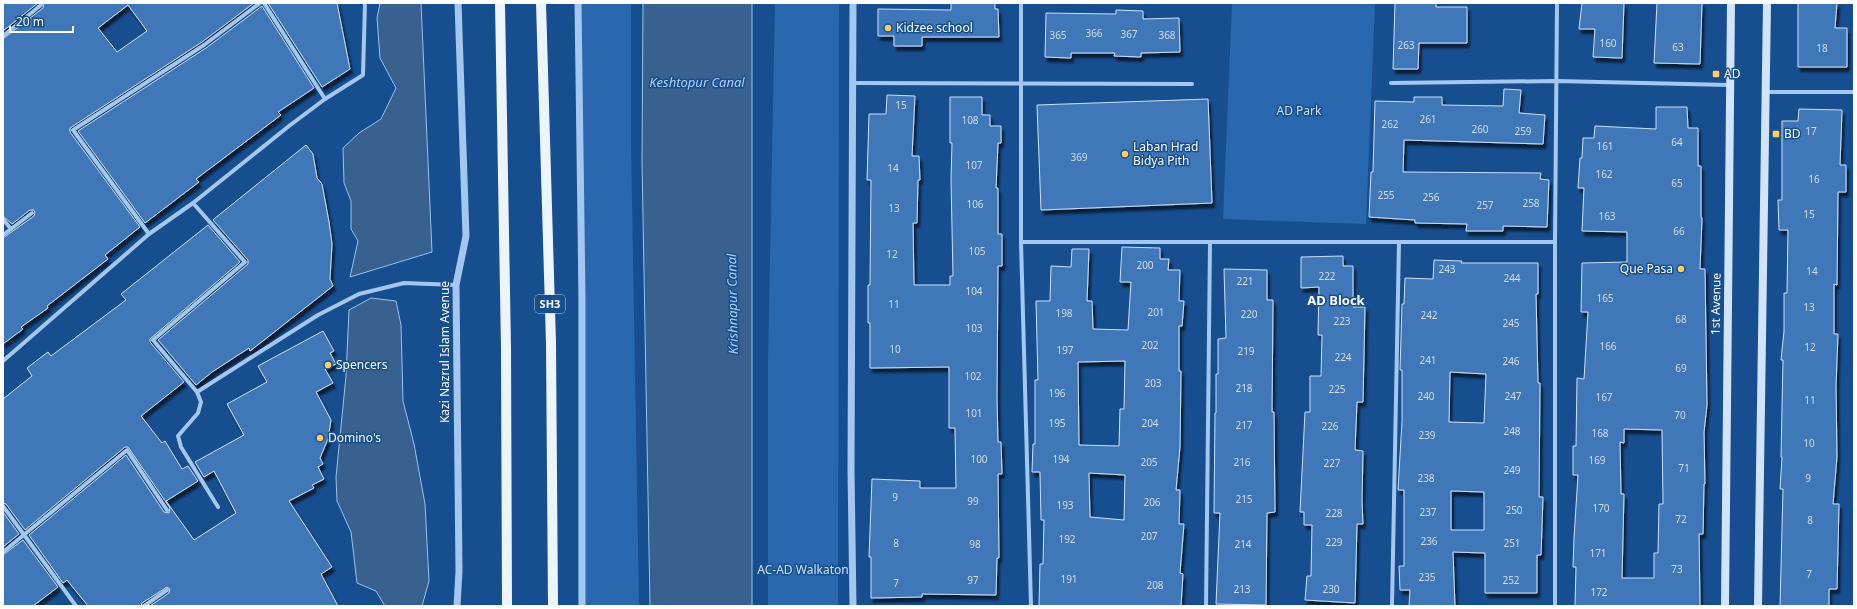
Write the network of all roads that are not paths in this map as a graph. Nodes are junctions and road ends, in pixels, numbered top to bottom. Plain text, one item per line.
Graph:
1 (260, 3) edge
2 (264, 3) edge
3 (365, 3) edge
4 (458, 3) edge
5 (500, 3) edge
6 (541, 3) edge
7 (578, 3) edge
8 (853, 3) edge
9 (1021, 3) edge
10 (1557, 3) edge
11 (1731, 3) edge
12 (1766, 3) edge
13 (41, 4) dead end
14 (3, 36) edge
15 (1556, 81) junction
16 (1390, 82) dead end
17 (853, 83) junction
18 (1021, 84) junction
19 (1192, 84) dead end
20 (1730, 85) junction
21 (1765, 92) junction
22 (1854, 92) edge
23 (325, 99) junction
24 (193, 203) junction
25 (32, 213) dead end
26 (3, 219) edge
27 (11, 229) junction
28 (149, 234) junction
29 (3, 235) edge
30 (1021, 242) junction
31 (1210, 242) junction
32 (1398, 242) junction
33 (1555, 242) junction
34 (456, 285) junction
35 (3, 361) edge
36 (197, 392) junction
37 (3, 506) edge
38 (218, 507) dead end
39 (166, 510) dead end
40 (24, 535) junction
41 (3, 552) edge
42 (167, 590) dead end
43 (76, 606) edge
44 (144, 606) edge
45 (457, 606) edge
46 (507, 606) edge
47 (553, 606) edge
48 (582, 606) edge
49 (853, 606) edge
50 (1031, 606) edge
51 (1206, 606) edge
52 (1392, 606) edge
53 (1555, 606) edge
54 (1725, 606) edge
55 (1758, 606) edge

1 - 28 street
2 - 23 street
3 - 23 street
4 - 34 street, Kazi Nazrul Islam Avenue
5 - 46 main road
6 - 47 main road, SH3
7 - 48 street
8 - 17 street
9 - 18 street
10 - 15 street
11 - 20 main road, 1st Avenue
12 - 21 main road
13 - 14 street
15 - 16 street
15 - 20 street
15 - 33 street
17 - 18 street
17 - 49 street
18 - 19 street
18 - 30 street
20 - 54 main road, 1st Avenue
21 - 22 street
21 - 55 main road
23 - 24 street
24 - 28 street
24 - 36 street
25 - 27 street
26 - 27 street
27 - 29 street
28 - 35 street
30 - 31 street
30 - 50 street
31 - 32 street
31 - 51 street
32 - 33 street
32 - 52 street
33 - 53 street
34 - 36 street
34 - 45 street, Kazi Nazrul Islam Avenue
36 - 38 street
37 - 40 street
39 - 40 street
40 - 41 street
40 - 43 street
42 - 44 street

